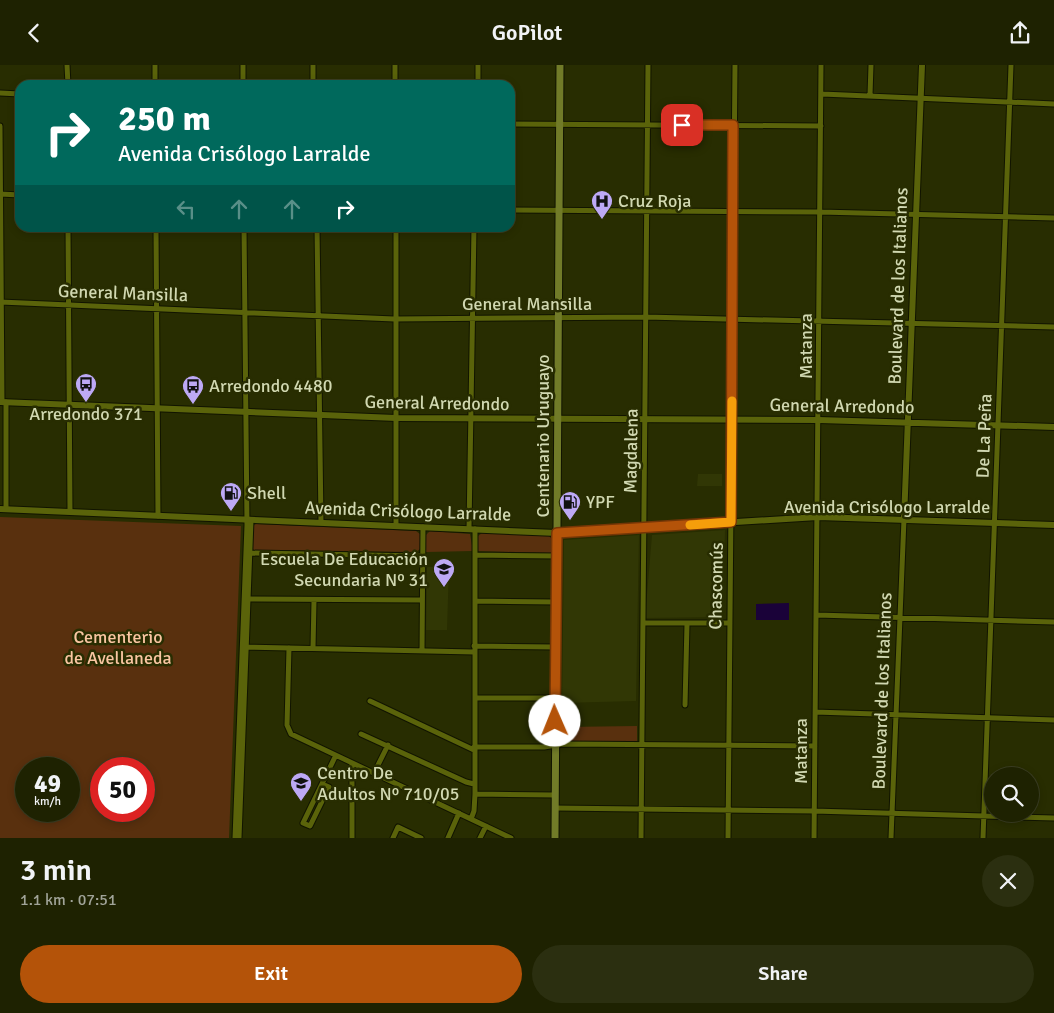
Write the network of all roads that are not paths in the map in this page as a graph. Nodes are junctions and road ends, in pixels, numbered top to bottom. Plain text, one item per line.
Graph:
1 (67, 65) edge
2 (155, 65) edge
3 (243, 65) edge
4 (313, 65) edge
5 (395, 65) edge
6 (478, 65) edge
7 (560, 65) edge
8 (648, 65) edge
9 (734, 65) edge
10 (822, 65) edge
11 (871, 65) edge
12 (922, 65) edge
13 (1011, 65) edge
14 (68, 80) edge
15 (155, 80) edge
16 (243, 80) edge
17 (314, 80) edge
18 (395, 80) edge
19 (478, 80) edge
20 (0, 93) edge
21 (15, 94) edge
22 (822, 94) junction
23 (870, 95) junction
24 (920, 98) junction
25 (1010, 102) junction
26 (1054, 105) edge
27 (515, 124) edge
28 (560, 124) junction
29 (648, 124) junction
30 (733, 125) junction
31 (0, 126) edge
32 (821, 126) junction
33 (0, 194) edge
34 (15, 195) edge
35 (560, 209) junction
36 (647, 209) junction
37 (515, 210) edge
38 (734, 211) junction
39 (820, 211) junction
40 (916, 214) junction
41 (1006, 217) junction
42 (1054, 218) edge
43 (68, 232) edge
44 (156, 232) edge
45 (244, 232) edge
46 (316, 232) edge
47 (396, 232) edge
48 (474, 232) edge
49 (1, 302) edge
50 (69, 305) junction
51 (156, 307) junction
52 (245, 311) junction
53 (318, 315) junction
54 (559, 317) junction
55 (646, 317) junction
56 (472, 318) junction
57 (394, 319) junction
58 (734, 319) junction
59 (819, 319) junction
60 (911, 323) junction
61 (1002, 325) junction
62 (1054, 327) edge
63 (3, 402) edge
64 (69, 405) junction
65 (159, 409) junction
66 (246, 412) junction
67 (320, 415) junction
68 (396, 418) junction
69 (558, 418) junction
70 (470, 419) junction
71 (646, 419) junction
72 (732, 419) junction
73 (819, 420) junction
74 (907, 423) junction
75 (998, 426) junction
76 (1054, 427) edge
77 (3, 509) edge
78 (70, 512) junction
79 (158, 516) junction
80 (818, 517) junction
81 (904, 519) junction
82 (249, 520) junction
83 (321, 522) junction
84 (731, 522) junction
85 (995, 522) junction
86 (396, 525) junction
87 (1054, 525) edge
88 (423, 527) junction
89 (644, 527) junction
90 (472, 529) junction
91 (557, 533) junction
92 (248, 553) junction
93 (475, 555) junction
94 (422, 556) junction
95 (557, 556) junction
96 (246, 599) junction
97 (422, 600) junction
98 (314, 601) junction
99 (475, 601) junction
100 (556, 603) junction
101 (817, 615) junction
102 (900, 618) junction
103 (991, 620) junction
104 (643, 623) junction
105 (730, 623) junction
106 (1054, 623) edge
107 (687, 624) junction
108 (244, 647) junction
109 (556, 647) junction
110 (289, 648) junction
111 (312, 648) junction
112 (474, 649) junction
113 (422, 651) junction
114 (555, 697) junction
115 (475, 698) junction
116 (370, 701) dead end
117 (685, 705) dead end
118 (815, 713) junction
119 (896, 716) junction
120 (987, 718) junction
121 (1054, 720) edge
122 (361, 733) dead end
123 (388, 745) junction
124 (556, 745) junction
125 (641, 745) junction
126 (728, 745) junction
127 (815, 746) junction
128 (474, 749) junction
129 (335, 757) junction
130 (352, 764) junction
131 (985, 767) edge
132 (374, 773) junction
133 (474, 783) junction
134 (322, 784) junction
135 (475, 794) junction
136 (555, 795) junction
137 (555, 808) junction
138 (641, 808) junction
139 (728, 809) junction
140 (814, 811) junction
141 (459, 813) junction
142 (892, 813) junction
143 (984, 815) joint
144 (1039, 817) edge
145 (1054, 818) edge
146 (471, 819) junction
147 (486, 826) junction
148 (235, 838) edge
149 (239, 838) edge
150 (352, 838) edge
151 (393, 838) edge
152 (421, 838) edge
153 (448, 838) edge
154 (480, 838) edge
155 (511, 838) edge
156 (555, 838) edge
157 (641, 838) edge
158 (728, 838) edge
159 (814, 838) edge
160 (891, 838) edge
161 (983, 838) edge

1 - 14 street
2 - 15 street
3 - 16 street
4 - 17 street
5 - 18 street
6 - 19 street
7 - 28 main road, Centenario Uruguayo
8 - 29 street, Magdalena
9 - 30 street, Chascomús
10 - 22 street, Matanza
11 - 23 street
12 - 24 street, Boulevard de los Italianos
13 - 25 street, De La Peña
20 - 21 street
22 - 23 street
22 - 32 street, Matanza
23 - 24 street
24 - 25 street
24 - 40 street, Boulevard de los Italianos
25 - 26 street
25 - 41 street, De La Peña
27 - 28 street
28 - 29 street
28 - 35 main road, Centenario Uruguayo
29 - 30 street
29 - 36 street, Magdalena
30 - 32 street
30 - 38 street, Chascomús
31 - 33 street
32 - 39 street, Matanza
33 - 34 street
33 - 49 street
35 - 36 street
35 - 37 street
35 - 54 main road, Centenario Uruguayo
36 - 38 street
36 - 55 street, Magdalena
38 - 39 street
38 - 58 street, Chascomús
39 - 40 street
39 - 59 street, Matanza
40 - 41 street
40 - 60 street, Boulevard de los Italianos
41 - 42 street
41 - 61 street, De La Peña
43 - 50 street
44 - 51 street
45 - 52 street
46 - 53 street
47 - 57 street
48 - 56 street
49 - 50 street, General Mansilla
49 - 63 street
50 - 51 street, General Mansilla
50 - 64 street
51 - 52 street, General Mansilla
51 - 65 street
52 - 53 street, General Mansilla
52 - 66 street
53 - 57 street, General Mansilla
53 - 67 street
54 - 55 street, General Mansilla
54 - 56 street, General Mansilla
54 - 69 main road, Centenario Uruguayo
55 - 58 street, General Mansilla
55 - 71 street, Magdalena
56 - 57 street, General Mansilla
56 - 70 street
57 - 68 street
58 - 59 street, General Mansilla
58 - 72 street, Chascomús
59 - 60 street, General Mansilla
59 - 73 street, Matanza
60 - 61 street, General Mansilla
60 - 74 street, Boulevard de los Italianos
61 - 62 street, General Mansilla
61 - 75 street, De La Peña
63 - 64 street, General Arredondo
63 - 77 street
64 - 65 street, General Arredondo
64 - 78 street
65 - 66 street, General Arredondo
65 - 79 street
66 - 67 street, General Arredondo
66 - 82 street
67 - 68 street, General Arredondo
67 - 83 street
68 - 70 street, General Arredondo
68 - 86 street
69 - 70 street, General Arredondo
69 - 71 street, General Arredondo
69 - 91 main road, Centenario Uruguayo
70 - 90 street
71 - 72 street, General Arredondo
71 - 89 street, Magdalena
72 - 73 street, General Arredondo
72 - 84 street, Chascomús
73 - 74 street, General Arredondo
73 - 80 street, Matanza
74 - 75 street, General Arredondo
74 - 81 street, Boulevard de los Italianos
75 - 76 street, General Arredondo
75 - 85 street, De La Peña
77 - 78 street, Avenida Crisólogo Larralde
78 - 79 street, Avenida Crisólogo Larralde
79 - 82 street, Avenida Crisólogo Larralde
80 - 81 street, Avenida Crisólogo Larralde
80 - 84 street, Avenida Crisólogo Larralde
80 - 101 street, Matanza
81 - 85 street, Avenida Crisólogo Larralde
81 - 102 street, Boulevard de los Italianos
82 - 83 street, Avenida Crisólogo Larralde
82 - 92 street
83 - 86 street, Avenida Crisólogo Larralde
84 - 89 street, Avenida Crisólogo Larralde
84 - 105 street, Chascomús
85 - 87 street, Avenida Crisólogo Larralde
85 - 103 street, De La Peña
86 - 88 street, Avenida Crisólogo Larralde
88 - 90 street, Avenida Crisólogo Larralde
88 - 94 street
89 - 91 street, Avenida Crisólogo Larralde
89 - 104 street, Magdalena
90 - 91 street, Avenida Crisólogo Larralde
90 - 93 street
91 - 95 main road, Centenario Uruguayo
92 - 94 street
92 - 96 street
93 - 95 street
93 - 99 street
94 - 97 street
95 - 100 main road, Centenario Uruguayo
96 - 98 street
96 - 108 street
97 - 98 street
97 - 113 street
98 - 111 street
99 - 100 street
99 - 112 street
100 - 109 main road, Centenario Uruguayo
101 - 102 street
101 - 118 street, Matanza
102 - 103 street
102 - 119 street, Boulevard de los Italianos
103 - 106 street
103 - 120 street, De La Peña
104 - 107 street
104 - 125 street, Magdalena
105 - 107 street
105 - 126 street, Chascomús
107 - 117 street
108 - 110 street
108 - 148 street
108 - 149 street
109 - 112 street
109 - 114 main road, Centenario Uruguayo
110 - 111 street
110 - 129 street
111 - 113 street
112 - 113 street
112 - 115 street
114 - 115 street
114 - 124 main road, Centenario Uruguayo
115 - 128 street
116 - 128 street
118 - 119 street
118 - 127 street, Matanza
119 - 120 street
119 - 142 street, Boulevard de los Italianos
120 - 121 street
120 - 131 street, De La Peña
122 - 123 street
123 - 132 street
123 - 133 street
124 - 125 street
124 - 128 street
124 - 136 main road, Centenario Uruguayo
125 - 126 street
125 - 138 street, Magdalena
126 - 127 street
126 - 139 street, Chascomús
127 - 140 street, Matanza
128 - 133 street
129 - 130 street
129 - 134 street
130 - 132 street
130 - 150 street
132 - 141 street
133 - 135 street
134 - 134 street
135 - 136 street
135 - 146 street
136 - 137 main road, Centenario Uruguayo
137 - 138 street
137 - 156 main road, Centenario Uruguayo
138 - 139 street
138 - 157 street, Magdalena
139 - 140 street
139 - 158 street, Chascomús
140 - 142 street
140 - 159 street, Matanza
141 - 146 street
141 - 153 street
142 - 143 street
142 - 160 street, Boulevard de los Italianos
143 - 161 street, De La Peña
144 - 145 street
146 - 147 street
147 - 154 street
147 - 155 street
151 - 152 street

